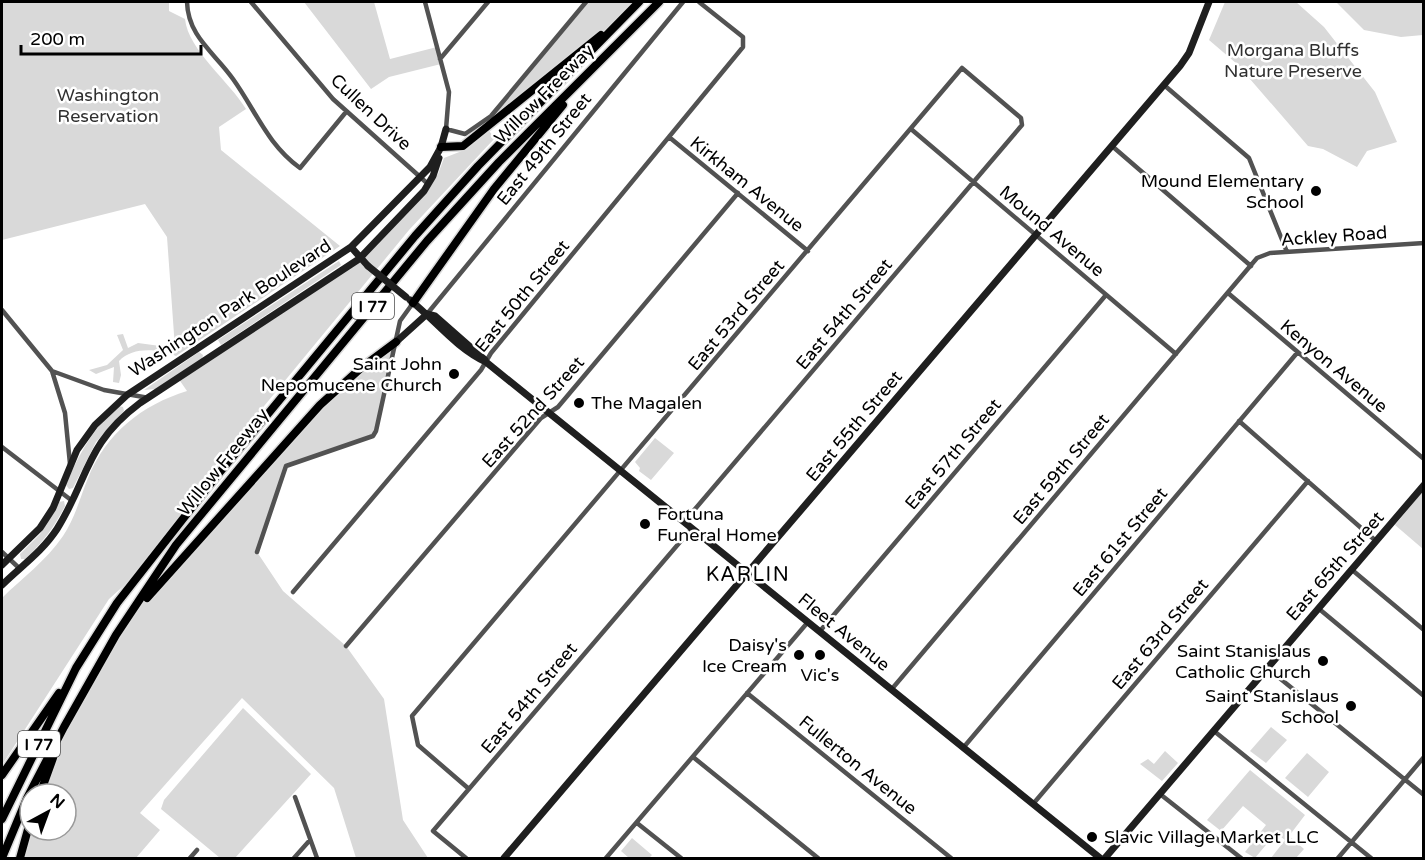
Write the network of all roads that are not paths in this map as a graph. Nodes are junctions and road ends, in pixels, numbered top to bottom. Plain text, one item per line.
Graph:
1 (188, 2) edge
2 (251, 2) edge
3 (425, 2) edge
4 (488, 2) edge
5 (586, 2) edge
6 (639, 2) edge
7 (659, 2) edge
8 (683, 2) edge
9 (699, 2) edge
10 (1209, 2) edge
11 (625, 15) junction
12 (440, 59) junction
13 (592, 70) junction
14 (1164, 85) junction
15 (346, 112) junction
16 (1023, 121) joint
17 (446, 129) junction
18 (911, 129) junction
19 (669, 137) junction
20 (1112, 146) junction
21 (441, 147) junction
22 (421, 177) junction
23 (974, 182) junction
24 (428, 184) junction
25 (738, 193) junction
26 (1037, 235) junction
27 (1424, 243) edge
28 (351, 247) junction
29 (808, 251) junction
30 (1287, 252) junction
31 (359, 259) junction
32 (1251, 266) junction
33 (1228, 293) junction
34 (1106, 295) junction
35 (409, 300) junction
36 (2, 310) edge
37 (427, 314) junction
38 (396, 342) junction
39 (1297, 353) junction
40 (1176, 354) junction
41 (486, 362) junction
42 (52, 370) junction
43 (127, 395) junction
44 (149, 398) junction
45 (549, 413) junction
46 (1239, 421) junction
47 (2, 447) edge
48 (1424, 459) edge
49 (70, 465) junction
50 (620, 470) junction
51 (1308, 481) junction
52 (1424, 485) edge
53 (59, 492) junction
54 (71, 500) junction
55 (684, 522) junction
56 (692, 528) junction
57 (1376, 540) junction
58 (2, 552) edge
59 (257, 552) dead end
60 (9, 559) junction
61 (2, 565) edge
62 (20, 568) junction
63 (1351, 569) junction
64 (748, 574) junction
65 (2, 585) edge
66 (293, 592) dead end
67 (1318, 608) junction
68 (808, 622) junction
69 (1424, 630) edge
70 (820, 631) junction
71 (116, 635) junction
72 (346, 646) dead end
73 (76, 668) junction
74 (1267, 668) junction
75 (891, 690) junction
76 (747, 693) junction
77 (1424, 696) edge
78 (63, 727) junction
79 (1214, 731) junction
80 (963, 748) junction
81 (693, 757) junction
82 (1424, 757) edge
83 (2, 775) edge
84 (1405, 779) junction
85 (44, 782) edge
86 (469, 789) junction
87 (1160, 794) junction
88 (1424, 795) edge
89 (295, 797) dead end
90 (1033, 804) junction
91 (2, 819) edge
92 (637, 823) junction
93 (310, 840) junction
94 (24, 842) edge
95 (1351, 843) junction
96 (197, 850) dead end
97 (2, 858) edge
98 (20, 858) edge
99 (190, 858) edge
100 (294, 858) edge
101 (317, 858) edge
102 (466, 858) edge
103 (504, 858) edge
104 (606, 858) edge
105 (681, 858) edge
106 (818, 858) edge
107 (951, 858) edge
108 (1100, 858) edge
109 (1105, 858) edge
110 (1241, 858) edge
111 (1338, 858) edge
112 (1371, 858) edge

1 - 15 street
2 - 15 street, Cullen Drive
3 - 12 street
4 - 12 street
5 - 17 street
6 - 11 highway, Willow Freeway / I 77
7 - 13 highway, Willow Freeway / I 77
8 - 37 street, East 49th Street
9 - 19 street, East 50th Street
10 - 14 street, East 55th Street
11 - 21 highway
11 - 73 highway, Willow Freeway / I 77
12 - 17 street
13 - 35 highway
13 - 71 highway, Willow Freeway / I 77
14 - 20 street, East 55th Street
14 - 30 street
15 - 22 street, Cullen Drive
16 - 18 street, East 53rd Street
16 - 23 street, East 54th Street
17 - 21 street
18 - 23 street, Mound Avenue
18 - 29 street, East 53rd Street
19 - 25 street, Kirkham Avenue
19 - 41 street, East 50th Street
20 - 26 street, East 55th Street
20 - 32 street
21 - 22 street, Washington Park Boulevard
21 - 24 street
22 - 24 street, Cullen Drive
22 - 28 street, Washington Park Boulevard
23 - 26 street, Mound Avenue
23 - 55 street, East 54th Street
24 - 31 street, Washington Park Boulevard
25 - 29 street, Kirkham Avenue
25 - 45 street, East 52nd Street
26 - 34 street, Mound Avenue
26 - 64 street, East 55th Street
27 - 30 street, Ackley Road
28 - 31 street, Fleet Avenue
28 - 43 street, Washington Park Boulevard
29 - 50 street, East 53rd Street
30 - 32 street, Ackley Road
31 - 35 street, Fleet Avenue, bridge
31 - 44 street, Washington Park Boulevard
32 - 33 street, East 59th Street
33 - 39 street, Kenyon Avenue
33 - 40 street, East 59th Street
34 - 40 street, Mound Avenue
34 - 70 street, East 57th Street
35 - 37 street, Fleet Avenue
35 - 38 street
36 - 42 street, Washington Park Boulevard
37 - 38 street
37 - 41 street, Fleet Avenue
38 - 59 street
38 - 71 highway
39 - 46 street, East 61st Street
39 - 48 street, Kenyon Avenue
40 - 75 street, East 59th Street
41 - 45 street, Fleet Avenue
41 - 66 street, East 50th Street
42 - 43 street, Washington Park Boulevard
42 - 49 street, Washington Park Boulevard
43 - 44 street, Washington Park Boulevard
43 - 49 street, Washington Park Boulevard
44 - 54 street, Washington Park Boulevard
45 - 50 street, Fleet Avenue
45 - 72 street, East 52nd Street
46 - 51 street
46 - 80 street, East 61st Street
47 - 53 street
49 - 53 street, Washington Park Boulevard
50 - 55 street, Fleet Avenue
50 - 86 street, East 53rd Street
51 - 57 street
51 - 90 street, East 63rd Street
52 - 57 street, East 65th Street
53 - 54 street
53 - 60 street, Washington Park Boulevard
54 - 62 street, Washington Park Boulevard
55 - 56 street, Fleet Avenue
56 - 64 street, Fleet Avenue
56 - 86 street, East 54th Street
57 - 63 street, East 65th Street
58 - 60 street
60 - 61 street, Washington Park Boulevard
60 - 62 street
62 - 65 street, Washington Park Boulevard
63 - 67 street, East 65th Street
63 - 69 street
64 - 68 street, Fleet Avenue
64 - 103 street, East 55th Street
67 - 74 street, East 65th Street
67 - 77 street
68 - 70 street, Fleet Avenue
68 - 76 street
70 - 75 street, Fleet Avenue
71 - 78 highway, Willow Freeway / I 77
73 - 83 highway
73 - 91 highway, Willow Freeway / I 77
74 - 79 street, East 65th Street
74 - 84 street
75 - 80 street, Fleet Avenue
76 - 81 street
76 - 107 street, Fullerton Avenue
78 - 85 highway
78 - 97 highway, Willow Freeway / I 77
79 - 87 street, East 65th Street
79 - 95 street
80 - 90 street, Fleet Avenue
81 - 92 street
81 - 106 street
82 - 84 street
84 - 88 street
84 - 95 street
86 - 102 street, East 54th Street
87 - 109 street, East 65th Street
87 - 110 street
89 - 93 street
90 - 108 street, Fleet Avenue
92 - 104 street
92 - 105 street
93 - 100 street
93 - 101 street
94 - 98 highway
95 - 111 street
95 - 112 street
96 - 99 street

